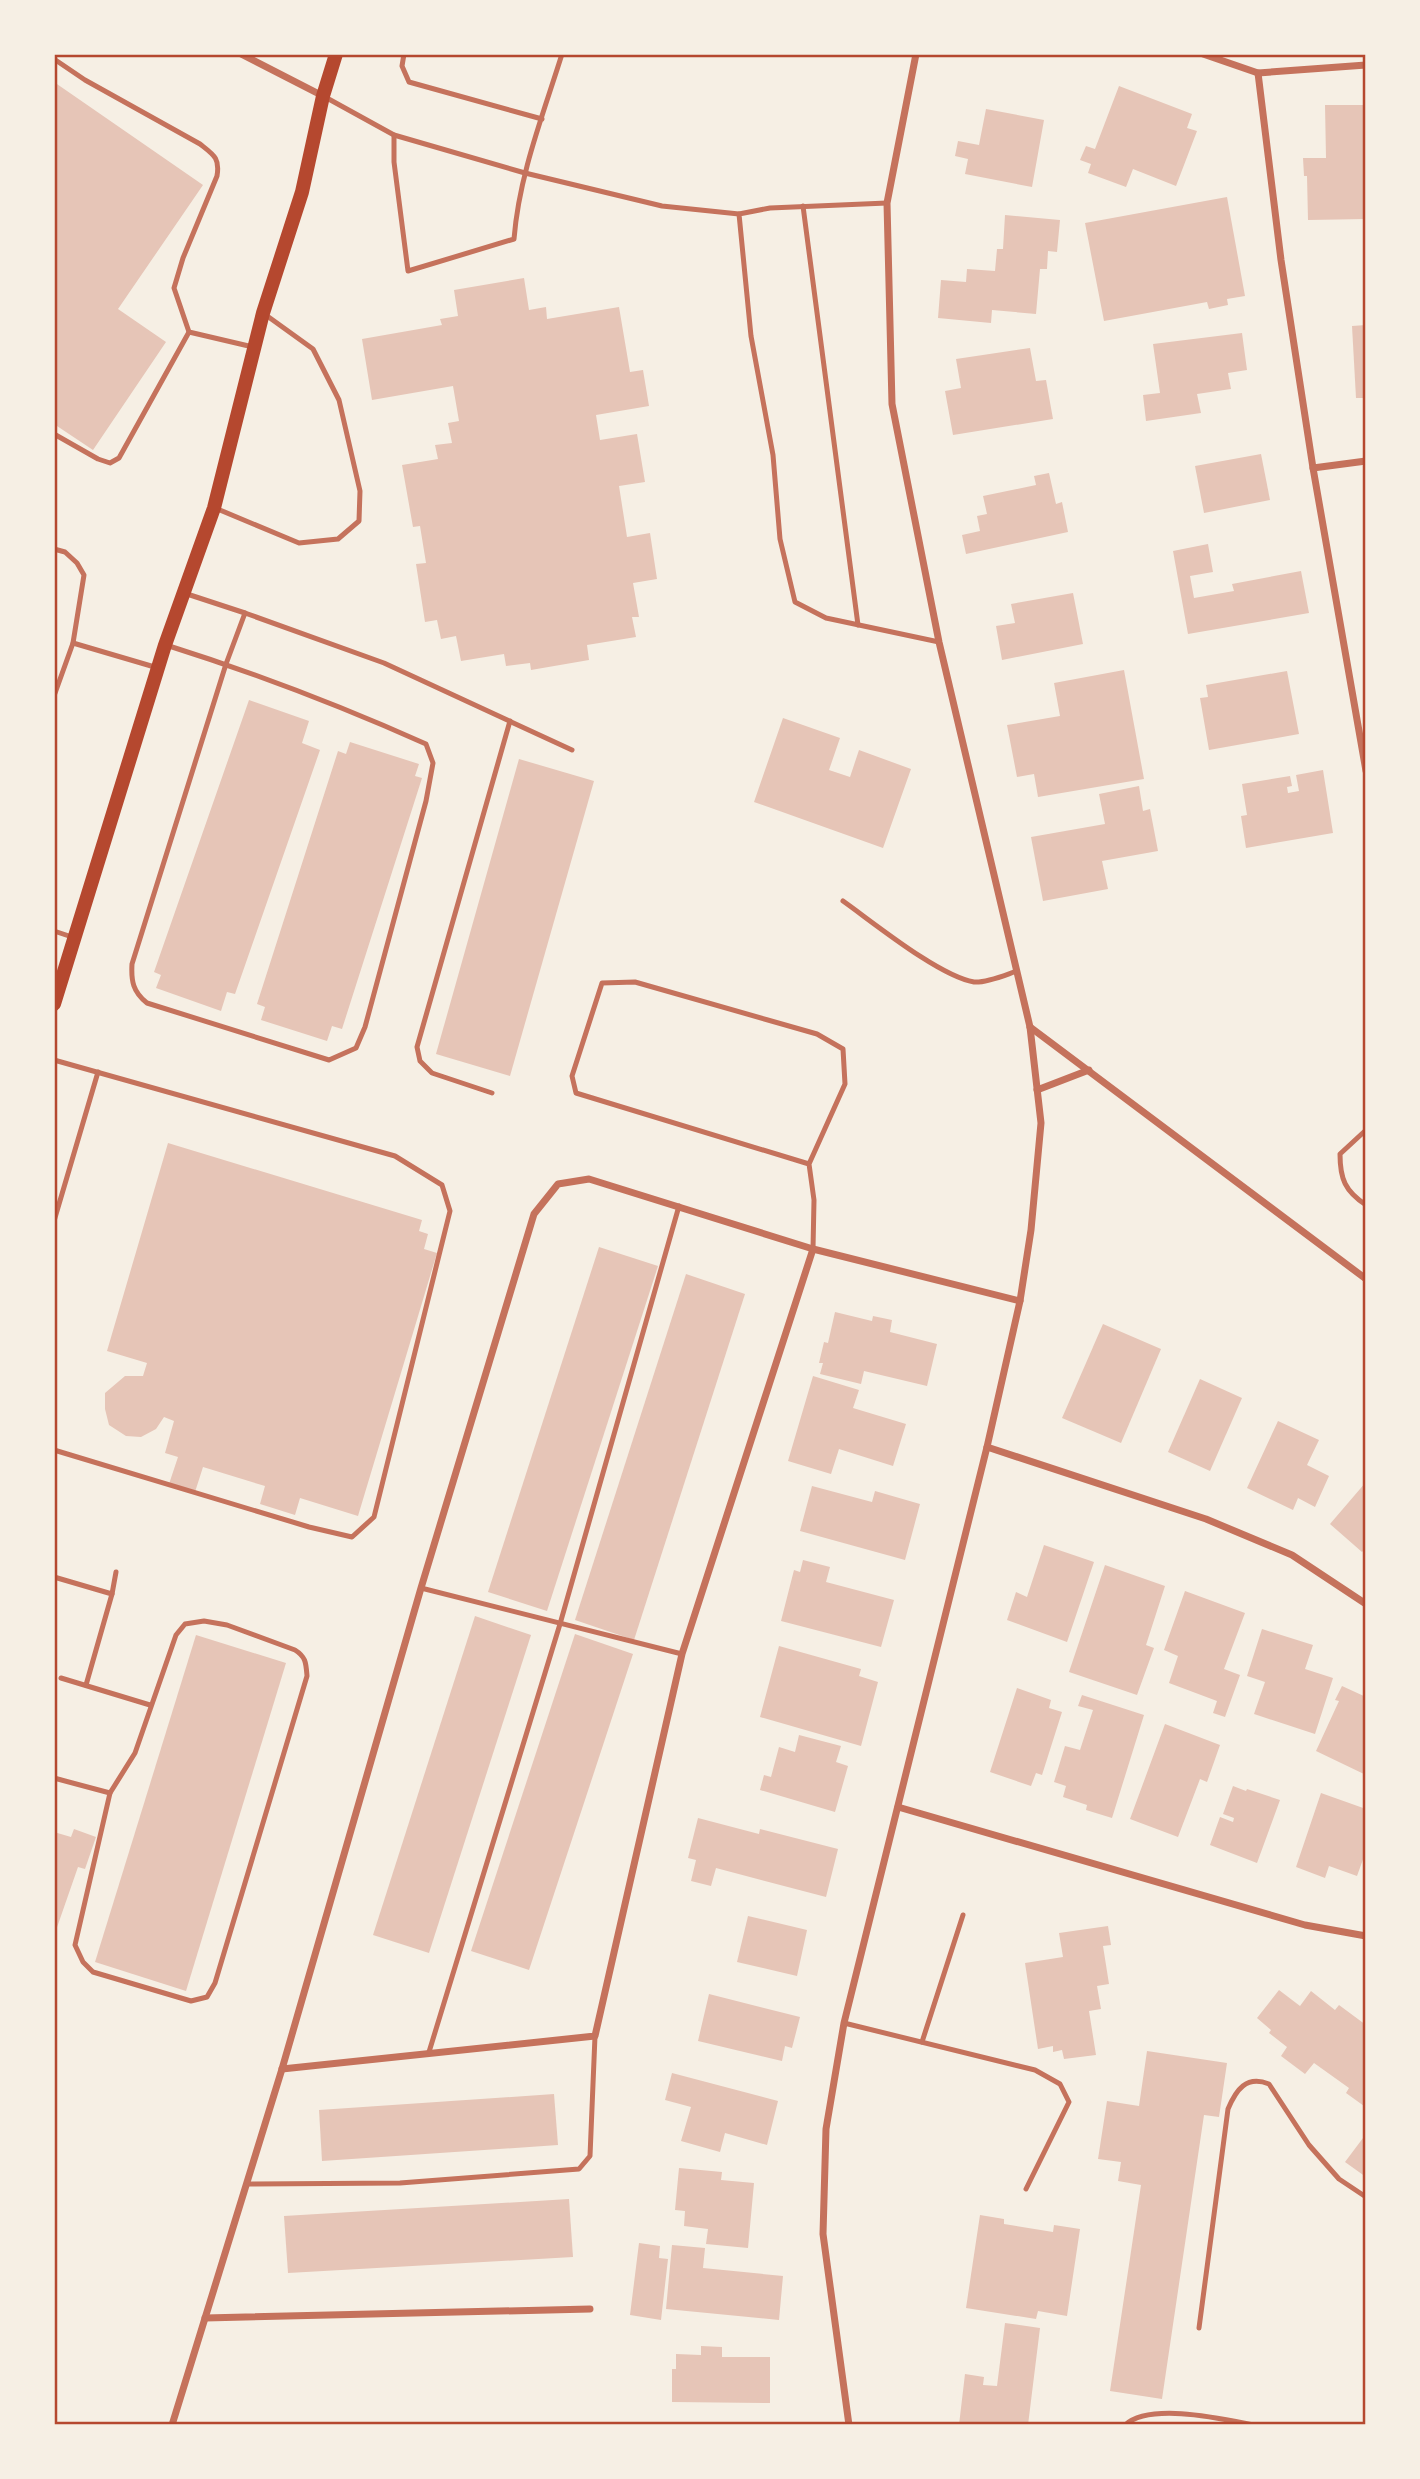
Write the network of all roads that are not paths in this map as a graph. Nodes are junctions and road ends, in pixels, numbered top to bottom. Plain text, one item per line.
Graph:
1 (241, 54) edge
2 (336, 54) edge
3 (404, 54) edge
4 (562, 54) edge
5 (916, 54) edge
6 (1203, 54) edge
7 (54, 59) edge
8 (1366, 65) edge
9 (1258, 73) junction
10 (323, 96) junction
11 (542, 119) junction
12 (394, 135) junction
13 (525, 173) junction
14 (887, 203) junction
15 (803, 206) junction
16 (739, 214) junction
17 (264, 313) junction
18 (189, 332) junction
19 (255, 347) junction
20 (54, 434) edge
21 (1366, 461) edge
22 (1313, 468) junction
23 (214, 508) junction
24 (54, 550) edge
25 (184, 593) junction
26 (245, 613) junction
27 (858, 625) junction
28 (939, 642) junction
29 (73, 643) junction
30 (165, 645) junction
31 (226, 664) junction
32 (158, 668) junction
33 (54, 696) edge
34 (510, 721) junction
35 (572, 750) dead end
36 (1366, 771) edge
37 (843, 901) dead end
38 (54, 931) edge
39 (75, 938) junction
40 (1017, 971) junction
41 (54, 1004) edge
42 (1030, 1027) junction
43 (54, 1060) edge
44 (1088, 1070) junction
45 (98, 1072) junction
46 (1037, 1090) junction
47 (492, 1093) dead end
48 (1366, 1130) edge
49 (809, 1164) junction
50 (1366, 1205) edge
51 (679, 1206) junction
52 (54, 1221) edge
53 (813, 1249) junction
54 (1366, 1279) edge
55 (1020, 1301) junction
56 (987, 1447) junction
57 (54, 1450) edge
58 (116, 1572) dead end
59 (54, 1577) edge
60 (421, 1588) junction
61 (112, 1594) junction
62 (1366, 1604) edge
63 (560, 1624) junction
64 (682, 1654) junction
65 (61, 1678) dead end
66 (86, 1685) junction
67 (150, 1705) junction
68 (54, 1778) edge
69 (110, 1793) junction
70 (898, 1807) junction
71 (963, 1915) dead end
72 (1366, 1936) edge
73 (844, 2023) junction
74 (596, 2036) junction
75 (922, 2042) junction
76 (429, 2052) junction
77 (282, 2069) junction
78 (247, 2184) junction
79 (1026, 2189) dead end
80 (1366, 2197) edge
81 (590, 2309) dead end
82 (205, 2319) junction
83 (1199, 2329) dead end
84 (172, 2425) edge
85 (849, 2425) edge
86 (1125, 2425) edge
87 (1254, 2425) edge

1 - 10 street
2 - 10 main road
3 - 11 lane
4 - 11 lane
5 - 14 street
6 - 9 street
7 - 18 lane
8 - 9 street
9 - 22 street
10 - 12 lane
10 - 17 main road
11 - 13 lane
12 - 13 lane
12 - 13 lane
13 - 16 lane
14 - 15 lane
14 - 28 street
15 - 16 lane
15 - 27 lane
16 - 27 lane
17 - 19 main road
17 - 23 lane
18 - 19 lane
18 - 20 lane
19 - 23 main road
21 - 22 street
22 - 36 street
23 - 25 main road
24 - 29 lane
25 - 26 lane
25 - 30 main road
26 - 31 lane
26 - 34 lane
27 - 28 lane
28 - 40 street
29 - 32 lane
29 - 33 lane
30 - 31 lane
30 - 32 main road
31 - 31 lane
32 - 39 main road
34 - 35 lane
34 - 47 lane
37 - 40 lane
38 - 39 lane
39 - 41 main road
40 - 42 street
42 - 44 street
42 - 46 street
43 - 45 lane
44 - 46 street
44 - 54 street
45 - 52 lane
45 - 57 lane
46 - 55 street
48 - 50 lane
49 - 49 lane
49 - 53 lane
51 - 53 street
51 - 60 street
51 - 63 lane
53 - 55 street
53 - 64 street
55 - 56 street
56 - 62 street
56 - 70 street
58 - 61 lane
59 - 61 lane
60 - 63 lane
60 - 77 street
61 - 66 lane
63 - 64 lane
63 - 76 lane
64 - 74 street
65 - 66 lane
66 - 67 lane
67 - 69 lane
67 - 69 lane
68 - 69 lane
70 - 72 street
70 - 73 street
71 - 75 lane
73 - 75 lane
73 - 85 street
74 - 76 street
74 - 78 lane
75 - 79 lane
76 - 77 street
77 - 78 street
78 - 82 street
80 - 83 lane
81 - 82 street
82 - 84 street
86 - 87 lane

